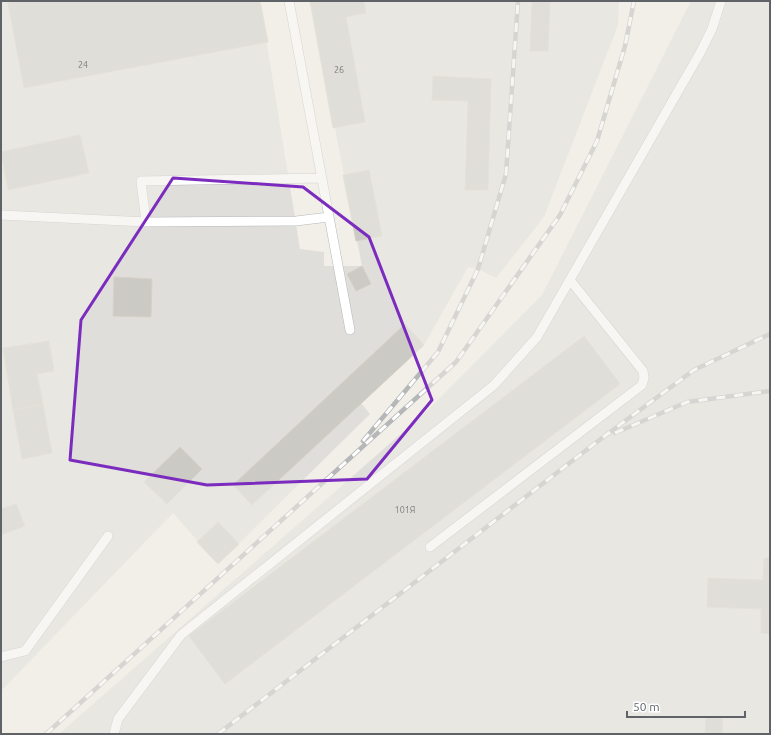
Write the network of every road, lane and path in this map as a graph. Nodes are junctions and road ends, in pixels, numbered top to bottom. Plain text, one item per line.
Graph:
1 (289, 1) edge
2 (721, 1) edge
3 (322, 178) junction
4 (1, 215) edge
5 (329, 217) junction
6 (146, 222) junction
7 (570, 280) junction
8 (350, 330) dead end
9 (108, 536) dead end
10 (430, 547) dead end
11 (1, 657) edge
12 (114, 734) edge

1 - 3 lane
2 - 7 lane
3 - 5 lane
3 - 6 lane
4 - 6 lane
5 - 6 lane
5 - 8 lane
7 - 10 lane
7 - 12 lane
9 - 11 lane

